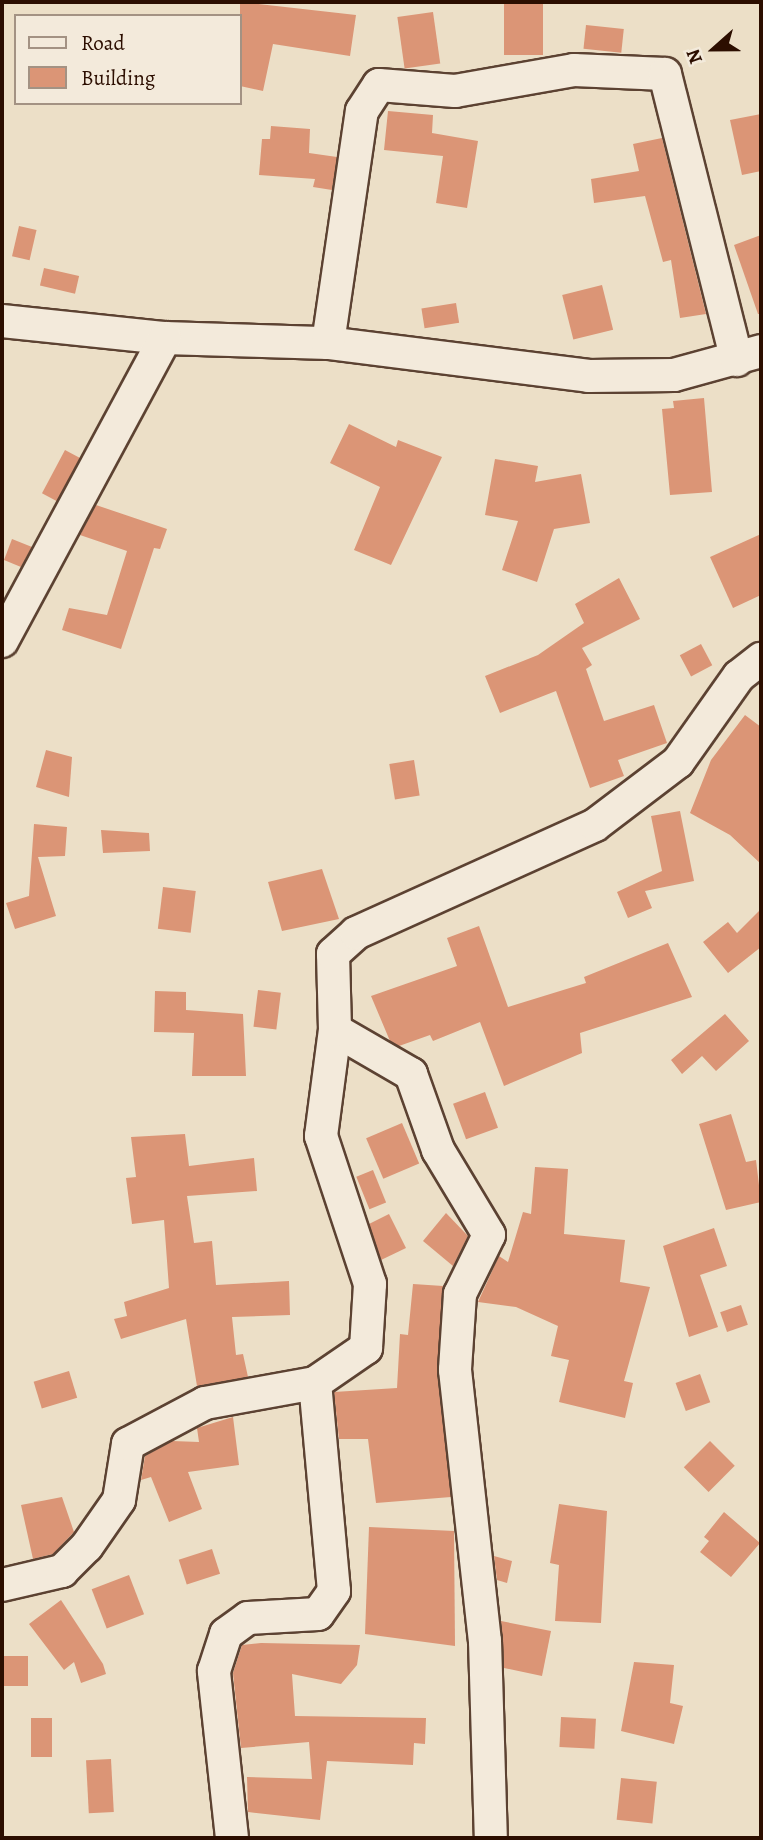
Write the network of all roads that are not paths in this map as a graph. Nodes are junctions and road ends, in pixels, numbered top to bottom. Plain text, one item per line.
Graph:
1 (2, 321) edge
2 (165, 338) junction
3 (328, 343) junction
4 (749, 356) edge
5 (2, 641) edge
6 (761, 659) edge
7 (335, 1030) junction
8 (315, 1383) junction
9 (2, 1585) edge
10 (232, 1838) edge
11 (492, 1838) edge

1 - 2 street
2 - 3 street
2 - 5 street
3 - 4 street
3 - 4 street
6 - 7 street
7 - 8 street
7 - 11 street
8 - 9 street
8 - 10 street

